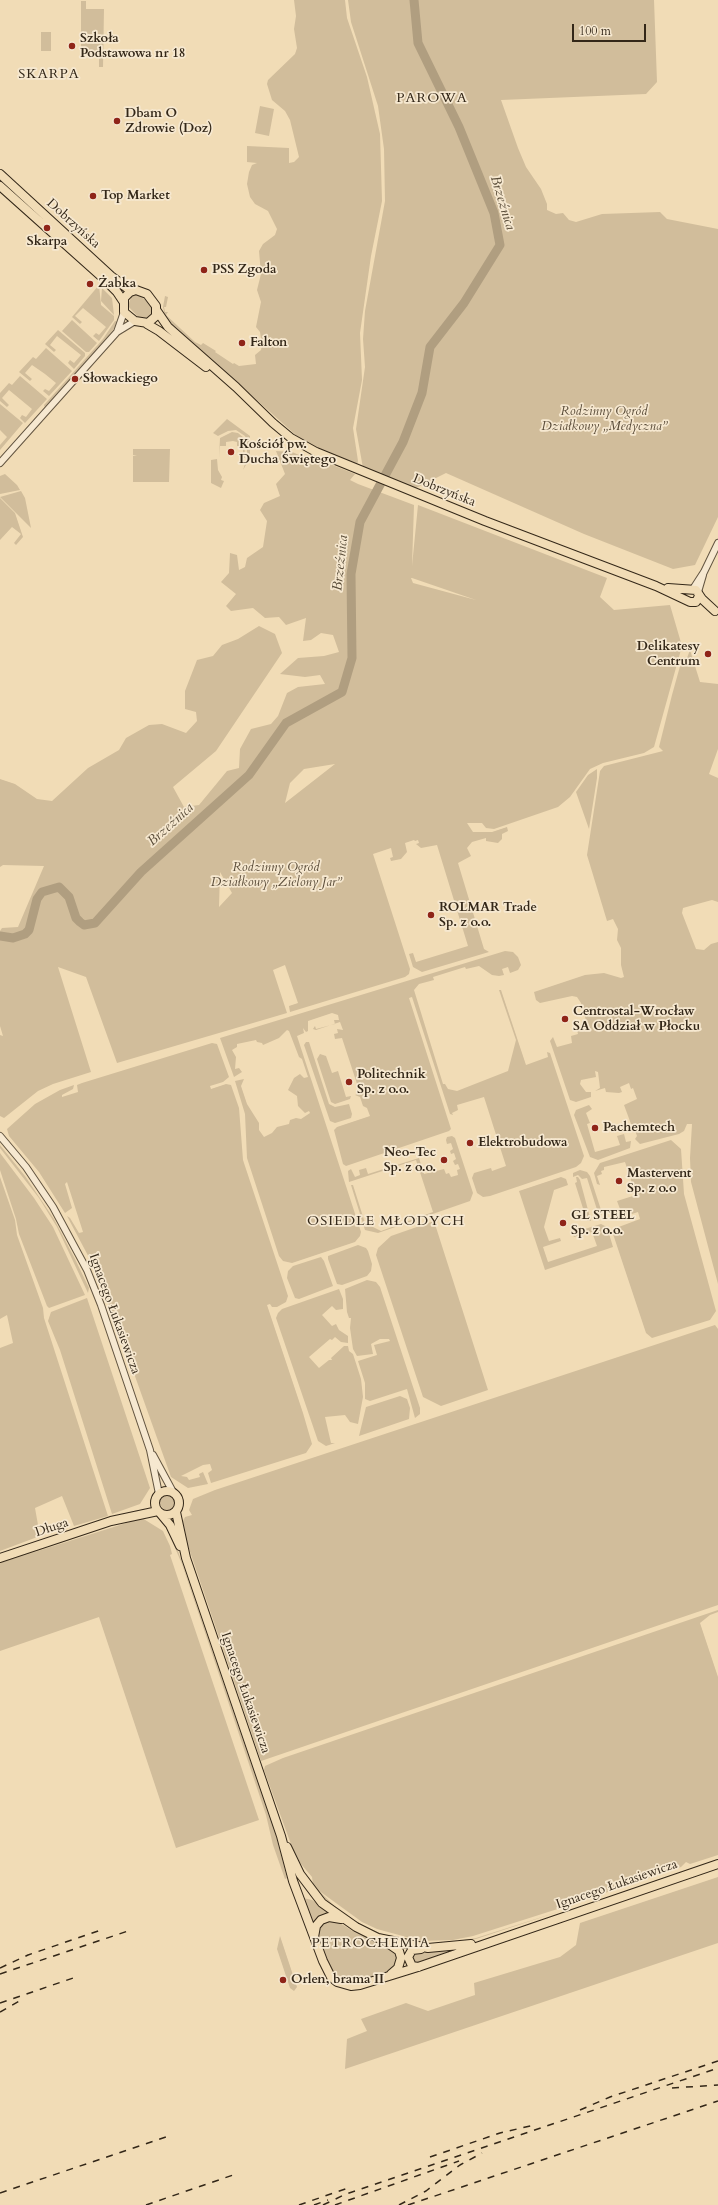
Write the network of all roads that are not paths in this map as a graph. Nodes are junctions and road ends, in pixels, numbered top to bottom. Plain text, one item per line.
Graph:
1 (0, 174) edge
2 (0, 186) edge
3 (131, 291) junction
4 (123, 301) junction
5 (157, 311) junction
6 (124, 312) junction
7 (135, 322) junction
8 (147, 324) junction
9 (117, 332) junction
10 (239, 392) junction
11 (0, 464) edge
12 (718, 543) edge
13 (693, 595) junction
14 (717, 611) edge
15 (0, 1136) edge
16 (150, 1450) junction
17 (173, 1492) junction
18 (159, 1494) junction
19 (158, 1509) junction
20 (176, 1512) junction
21 (0, 1558) edge
22 (186, 1558) junction
23 (281, 1836) junction
24 (718, 1864) edge
25 (347, 1922) junction
26 (523, 1930) junction
27 (378, 1938) junction
28 (314, 1939) junction
29 (428, 1948) junction
30 (418, 1967) junction
31 (385, 1977) junction

1 - 3 main road, Dobrzyńska
2 - 4 main road, Dobrzyńska
3 - 4 main road
3 - 5 main road
4 - 6 main road
5 - 8 main road
5 - 10 main road, Dobrzyńska
6 - 7 main road
6 - 9 street
7 - 8 main road
7 - 9 street
8 - 10 main road, Dobrzyńska
9 - 11 street
10 - 13 main road, Dobrzyńska
12 - 13 street
13 - 14 main road, Dobrzyńska
15 - 16 street, Ignacego Łukasiewicza
16 - 17 street, Ignacego Łukasiewicza
16 - 18 street, Ignacego Łukasiewicza
17 - 18 main road
17 - 20 main road
18 - 19 main road
19 - 20 main road
19 - 21 main road, Długa
19 - 22 main road, Ignacego Łukasiewicza
20 - 22 main road, Ignacego Łukasiewicza
22 - 23 main road, Ignacego Łukasiewicza
23 - 25 main road, Ignacego Łukasiewicza
23 - 28 main road, Ignacego Łukasiewicza
24 - 26 main road, Ignacego Łukasiewicza
25 - 27 main road, Ignacego Łukasiewicza
25 - 28 main road
26 - 29 main road, Ignacego Łukasiewicza
26 - 30 main road, Ignacego Łukasiewicza
27 - 29 main road, Ignacego Łukasiewicza
27 - 31 main road
28 - 31 main road, Ignacego Łukasiewicza
29 - 30 main road
30 - 31 main road, Ignacego Łukasiewicza

